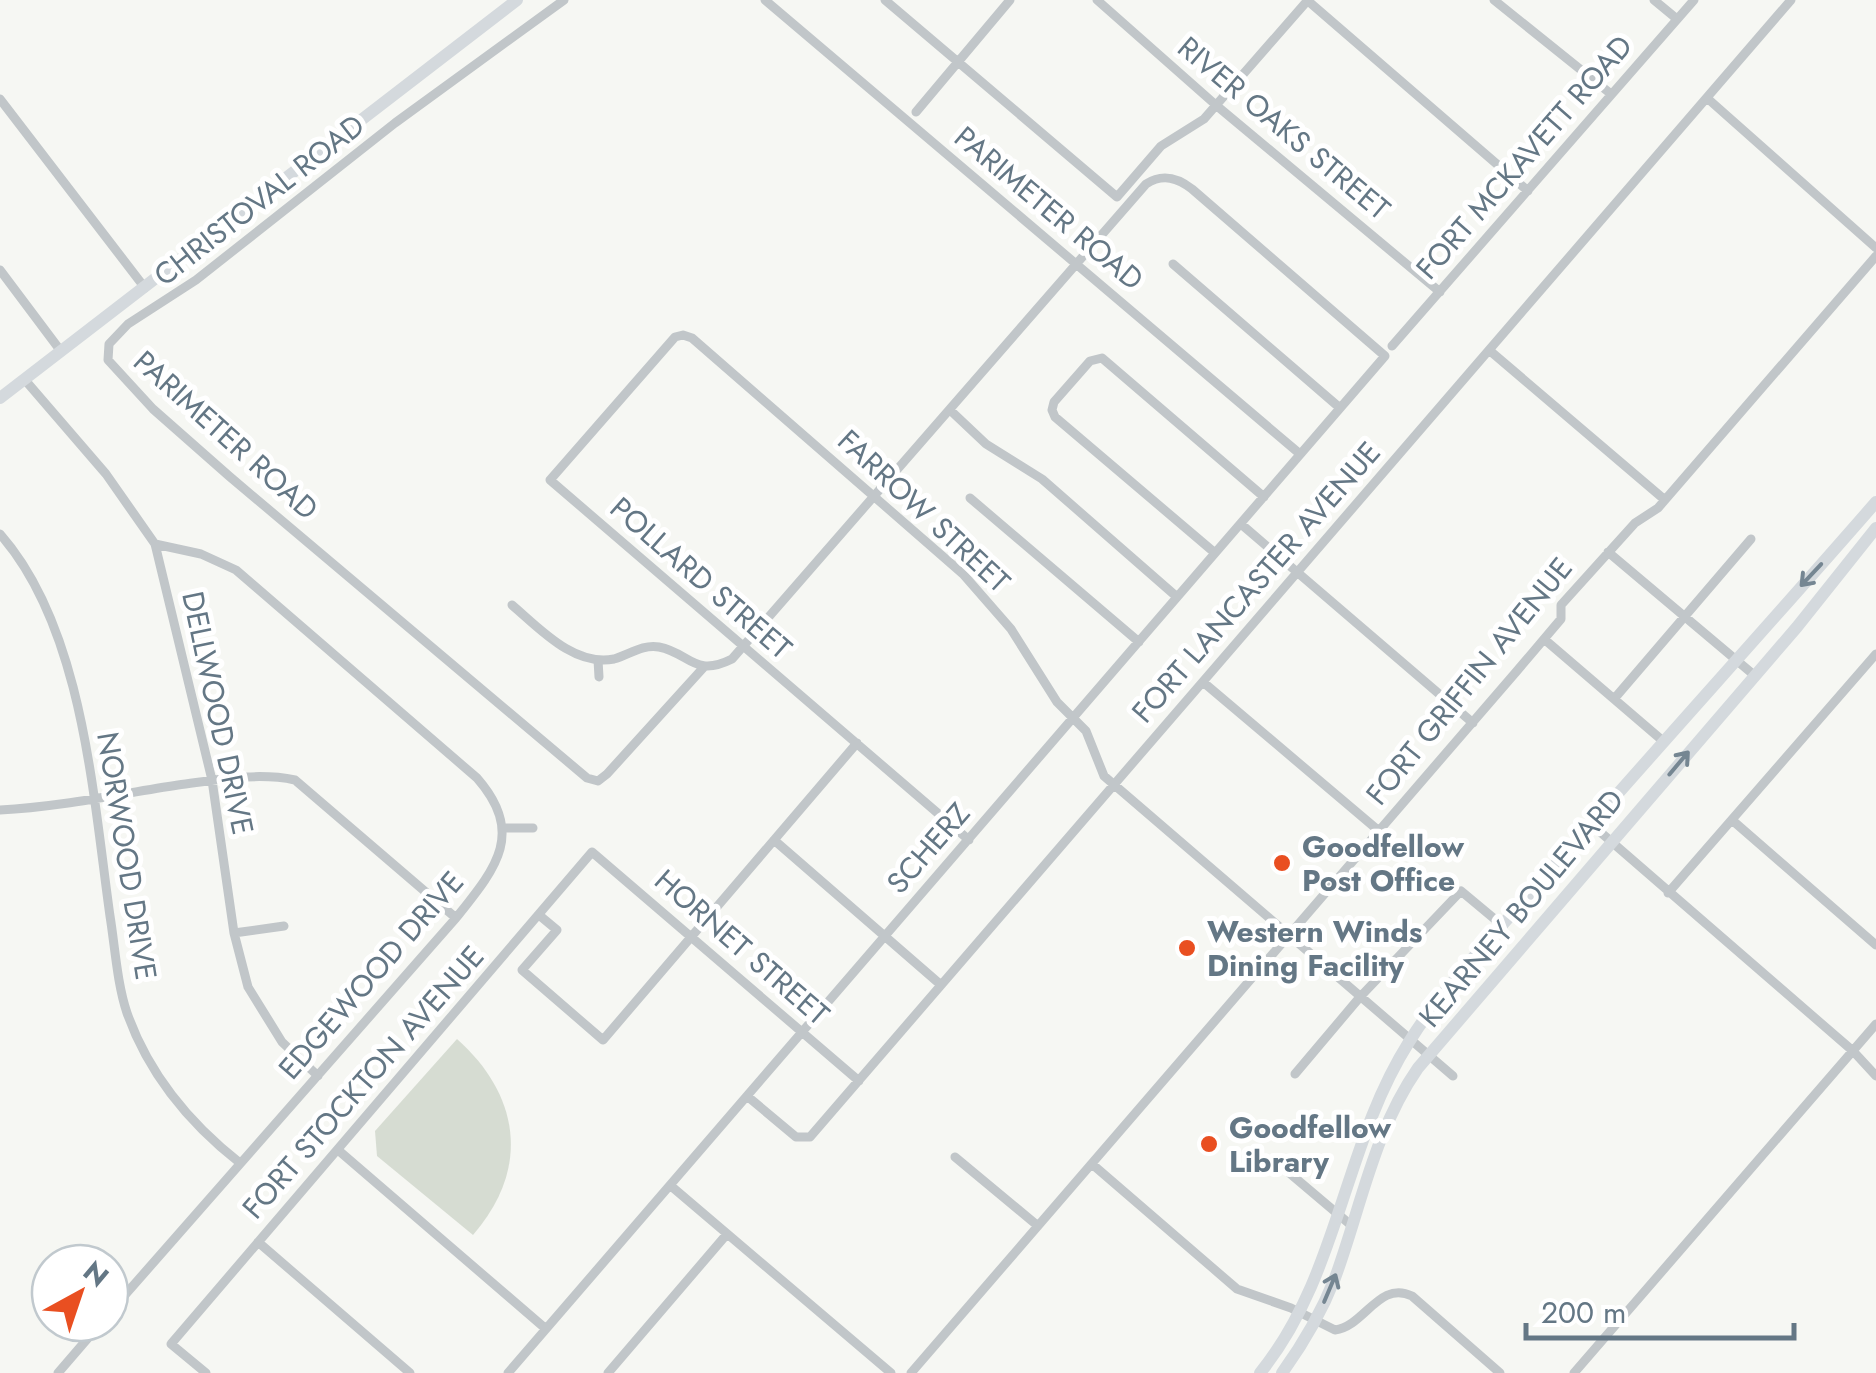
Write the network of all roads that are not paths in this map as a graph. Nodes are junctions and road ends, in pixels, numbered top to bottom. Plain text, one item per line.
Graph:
1 (517, 0) edge
2 (564, 0) edge
3 (765, 0) edge
4 (885, 0) edge
5 (1010, 0) edge
6 (1096, 0) edge
7 (1308, 0) edge
8 (1494, 0) edge
9 (1654, 0) edge
10 (1694, 0) edge
11 (1791, 0) edge
12 (1677, 19) junction
13 (958, 63) junction
14 (1611, 94) junction
15 (1707, 98) junction
16 (0, 99) edge
17 (1217, 106) junction
18 (916, 112) dead end
19 (1528, 191) junction
20 (1876, 248) edge
21 (1876, 256) edge
22 (1075, 264) junction
23 (1173, 264) dead end
24 (0, 270) edge
25 (145, 288) junction
26 (1440, 292) junction
27 (679, 335) joint
28 (1392, 346) dead end
29 (60, 350) junction
30 (1490, 350) junction
31 (25, 380) junction
32 (0, 398) edge
33 (1340, 408) junction
34 (950, 410) junction
35 (1300, 454) junction
36 (1264, 496) junction
37 (875, 497) junction
38 (970, 498) dead end
39 (1665, 500) junction
40 (1876, 502) edge
41 (1241, 524) junction
42 (1876, 528) edge
43 (0, 534) edge
44 (1751, 539) dead end
45 (155, 544) junction
46 (1608, 552) junction
47 (1215, 554) junction
48 (1297, 572) junction
49 (1177, 597) junction
50 (512, 605) dead end
51 (1685, 616) junction
52 (1544, 638) junction
53 (1139, 642) junction
54 (745, 648) junction
55 (1876, 654) edge
56 (1735, 659) junction
57 (598, 660) junction
58 (704, 666) junction
59 (1754, 675) junction
60 (599, 678) dead end
61 (1203, 682) junction
62 (1614, 700) junction
63 (1074, 718) junction
64 (1473, 722) junction
65 (1663, 741) junction
66 (857, 743) junction
67 (212, 780) junction
68 (1114, 786) junction
69 (93, 798) junction
70 (0, 810) edge
71 (1732, 820) junction
72 (1591, 824) junction
73 (505, 828) junction
74 (533, 828) dead end
75 (1379, 831) junction
76 (774, 840) junction
77 (969, 840) junction
78 (1612, 842) junction
79 (592, 852) joint
80 (1668, 893) junction
81 (538, 915) junction
82 (456, 918) junction
83 (284, 926) dead end
84 (1503, 926) junction
85 (234, 933) junction
86 (885, 936) junction
87 (690, 937) junction
88 (1290, 937) junction
89 (1524, 944) junction
90 (1876, 945) edge
91 (942, 985) junction
92 (1360, 997) junction
93 (1876, 1024) edge
94 (802, 1031) junction
95 (1410, 1040) junction
96 (1853, 1051) junction
97 (1428, 1056) junction
98 (1295, 1074) dead end
99 (318, 1076) junction
100 (1453, 1076) dead end
101 (1876, 1076) edge
102 (859, 1081) junction
103 (747, 1096) junction
104 (338, 1150) junction
105 (955, 1157) dead end
106 (240, 1162) junction
107 (1092, 1164) junction
108 (1287, 1171) dead end
109 (670, 1186) junction
110 (1338, 1215) junction
111 (1038, 1226) junction
112 (1352, 1226) junction
113 (727, 1234) junction
114 (258, 1242) junction
115 (130, 1289) edge
116 (1300, 1312) junction
117 (1314, 1321) junction
118 (546, 1329) junction
119 (84, 1343) edge
120 (58, 1373) edge
121 (206, 1373) edge
122 (410, 1373) edge
123 (508, 1373) edge
124 (608, 1373) edge
125 (891, 1373) edge
126 (911, 1373) edge
127 (1260, 1373) edge
128 (1282, 1373) edge
129 (1500, 1373) edge
130 (1574, 1373) edge

1 - 25 street, CHRISTOVAL ROAD
2 - 58 street, PARIMETER ROAD
3 - 22 street, PARIMETER ROAD
4 - 13 street
5 - 13 street
6 - 17 street, RIVER OAKS STREET
7 - 17 street
7 - 19 street
8 - 14 street
9 - 12 street
10 - 12 street, FORT MCKAVETT ROAD
11 - 15 street, FORT LANCASTER AVENUE
12 - 14 street, FORT MCKAVETT ROAD
13 - 17 street
13 - 18 street
14 - 19 street, FORT MCKAVETT ROAD
15 - 20 street
15 - 30 street, FORT LANCASTER AVENUE
16 - 25 street
17 - 26 street, RIVER OAKS STREET
19 - 26 street, FORT MCKAVETT ROAD
21 - 39 street, FORT GRIFFIN AVENUE
22 - 33 street, SCHERZ
22 - 34 street
22 - 35 street, PARIMETER ROAD
23 - 33 street
24 - 29 street
25 - 29 street, CHRISTOVAL ROAD
26 - 28 street, FORT MCKAVETT ROAD
27 - 37 street, FARROW STREET
27 - 54 street, POLLARD STREET
29 - 31 street, CHRISTOVAL ROAD
30 - 39 street
30 - 48 street, FORT LANCASTER AVENUE
31 - 32 street, CHRISTOVAL ROAD
31 - 45 street, DELLWOOD DRIVE
33 - 35 street, SCHERZ
34 - 37 street
34 - 49 street
35 - 36 street, SCHERZ
36 - 41 street, SCHERZ
36 - 47 street
37 - 54 street
37 - 63 street, FARROW STREET
38 - 53 street
39 - 46 street, FORT GRIFFIN AVENUE
40 -> 56 street, KEARNEY BOULEVARD
41 - 47 street, SCHERZ
41 - 48 street
42 - 59 street, KEARNEY BOULEVARD
43 - 69 street, NORWOOD DRIVE
44 - 51 street
45 - 67 street, DELLWOOD DRIVE
45 - 73 street
46 - 51 street
46 - 52 street, FORT GRIFFIN AVENUE
47 - 49 street, SCHERZ
48 - 61 street, FORT LANCASTER AVENUE
48 - 64 street
49 - 53 street, SCHERZ
50 - 57 street
51 - 56 street
51 - 62 street
52 - 62 street
52 - 64 street, FORT GRIFFIN AVENUE
53 - 63 street, SCHERZ
54 - 58 street
54 - 66 street, POLLARD STREET
55 - 71 street
56 - 59 street
56 - 65 street, KEARNEY BOULEVARD
57 - 58 street
57 - 60 street
78 -> 59 street, KEARNEY BOULEVARD
61 - 68 street, FORT LANCASTER AVENUE
61 - 75 street
62 - 65 street
63 - 68 street, FARROW STREET
63 - 77 street, SCHERZ
64 - 75 street, FORT GRIFFIN AVENUE
65 - 72 street, KEARNEY BOULEVARD
66 - 76 street
66 - 77 street, POLLARD STREET
67 - 69 street
67 - 82 street
67 - 85 street, DELLWOOD DRIVE
68 - 88 street, FARROW STREET
68 - 91 street, FORT LANCASTER AVENUE
69 - 70 street
69 - 106 street, NORWOOD DRIVE
71 - 80 street
71 - 90 street
72 - 78 street
72 - 84 street, KEARNEY BOULEVARD
73 - 74 street
73 - 82 street, EDGEWOOD DRIVE
75 - 88 street, FORT GRIFFIN AVENUE
76 - 86 street
76 - 87 street
77 - 86 street, SCHERZ
78 - 80 street
78 - 89 street, KEARNEY BOULEVARD
79 - 81 street, FORT STOCKTON AVENUE
79 - 87 street, HORNET STREET
80 - 96 street
81 - 87 street
81 - 104 street, FORT STOCKTON AVENUE
82 - 99 street, EDGEWOOD DRIVE
83 - 85 street
84 - 89 street
84 - 92 street
84 - 95 street, KEARNEY BOULEVARD
85 - 99 street, DELLWOOD DRIVE
86 - 91 street
86 - 94 street, SCHERZ
87 - 94 street, HORNET STREET
88 - 92 street, FARROW STREET
88 - 107 street, FORT GRIFFIN AVENUE
89 - 97 street, KEARNEY BOULEVARD
91 - 102 street, FORT LANCASTER AVENUE
92 - 95 street, FARROW STREET
92 - 98 street
93 - 96 street
94 - 102 street, HORNET STREET
94 - 103 street, SCHERZ
95 - 97 street, FARROW STREET
95 - 110 street, KEARNEY BOULEVARD
96 - 101 street
96 - 130 street
97 - 100 street, FARROW STREET
97 - 112 street, KEARNEY BOULEVARD
99 - 106 street, EDGEWOOD DRIVE
102 - 103 street, FORT LANCASTER AVENUE
103 - 109 street, SCHERZ
104 - 114 street, FORT STOCKTON AVENUE
104 - 118 street
105 - 111 street
106 - 115 street, EDGEWOOD DRIVE
107 - 111 street, FORT GRIFFIN AVENUE
107 - 116 street
108 - 110 street
109 - 113 street
109 - 118 street, SCHERZ
110 - 112 street
110 - 116 street, KEARNEY BOULEVARD
111 - 126 street, FORT GRIFFIN AVENUE
117 -> 112 street, KEARNEY BOULEVARD
113 - 124 street
113 - 125 street
114 - 121 street, FORT STOCKTON AVENUE
114 - 122 street
116 - 117 street
116 - 127 street, KEARNEY BOULEVARD
117 - 128 street, KEARNEY BOULEVARD
117 - 129 street
118 - 123 street, SCHERZ
119 - 120 street

